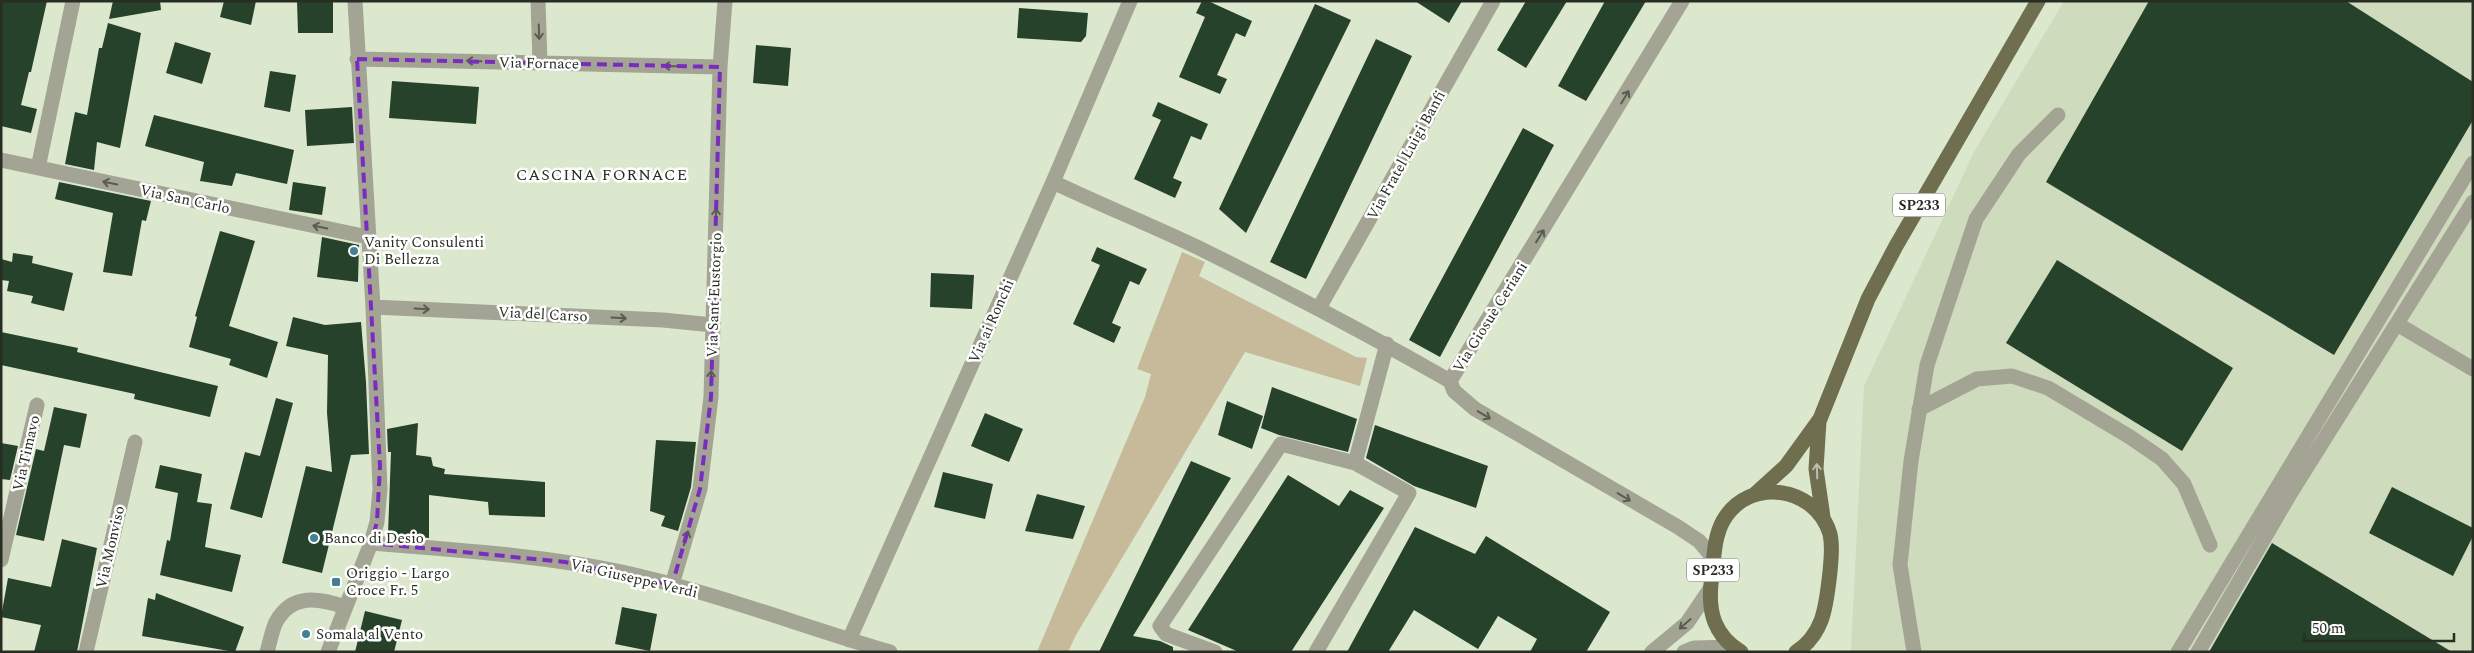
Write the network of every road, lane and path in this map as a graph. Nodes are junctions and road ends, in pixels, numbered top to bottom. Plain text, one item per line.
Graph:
1 (73, 1) edge
2 (356, 1) edge
3 (538, 1) edge
4 (725, 1) edge
5 (1130, 1) edge
6 (1493, 1) edge
7 (1682, 1) edge
8 (2038, 1) edge
9 (357, 59) junction
10 (540, 63) junction
11 (720, 67) junction
12 (2058, 114) dead end
13 (1, 160) edge
14 (2473, 163) edge
15 (38, 168) junction
16 (1053, 182) junction
17 (2473, 202) edge
18 (368, 238) junction
19 (373, 307) junction
20 (1319, 308) junction
21 (2397, 324) junction
22 (713, 325) junction
23 (1387, 344) junction
24 (2473, 369) edge
25 (1450, 381) junction
26 (37, 405) dead end
27 (1920, 409) junction
28 (1820, 419) junction
29 (135, 442) dead end
30 (1355, 463) junction
31 (1755, 494) junction
32 (1823, 519) junction
33 (371, 543) junction
34 (2210, 545) dead end
35 (1714, 559) junction
36 (1, 560) edge
37 (672, 585) junction
38 (1710, 590) junction
39 (345, 608) junction
40 (1821, 625) junction
41 (849, 640) junction
42 (1737, 650) edge
43 (888, 651) edge
44 (86, 652) edge
45 (267, 652) edge
46 (328, 652) edge
47 (1215, 652) edge
48 (1316, 652) edge
49 (1652, 652) edge
50 (1684, 652) edge
51 (1796, 652) edge
52 (1818, 652) edge
53 (1914, 652) edge
54 (2178, 652) edge
55 (2198, 652) edge

1 - 15 street
2 - 9 street
3 -> 10 street
4 - 11 street, Via Sant'Eustorgio
5 - 16 street, Via ai Ronchi
6 - 20 street, Via Fratel Luigi Banfi
25 -> 7 street, Via Giosuè Ceriani
8 - 28 main road, SP233
10 -> 9 street, Via Fornace
9 - 18 street
11 -> 10 street, Via Fornace
22 -> 11 street, Via Sant'Eustorgio
12 - 27 street
13 - 15 street, Via San Carlo
14 - 54 street
18 -> 15 street, Via San Carlo
16 - 20 street, Via Giosuè Ceriani
16 - 41 street, Via ai Ronchi
17 - 21 street
18 - 19 street
19 -> 22 street, Via del Carso
19 - 33 street
20 - 23 street, Via Giosuè Ceriani
21 - 24 street
21 - 55 street
37 -> 22 street, Via Sant'Eustorgio
23 - 25 street, Via Giosuè Ceriani
23 - 30 street
25 -> 35 street
26 - 36 street, Via Timavo
27 - 34 street
27 - 53 street
28 - 31 main road, SP233
32 -> 28 main road, SP233
29 - 44 street, Via Monviso
30 - 47 street
30 - 48 street
31 - 32 main road, SP233
31 - 35 main road, SP233
32 - 40 main road, SP233
33 - 37 street, Via Giuseppe Verdi
33 - 39 street
35 - 38 main road, SP233
37 - 41 street, Via Giuseppe Verdi
38 - 42 main road, SP233
38 -> 49 street
39 - 45 street
39 - 46 street
40 - 51 main road, SP233
40 - 52 main road, SP233
41 - 43 street, Via Giuseppe Verdi
42 - 50 street

